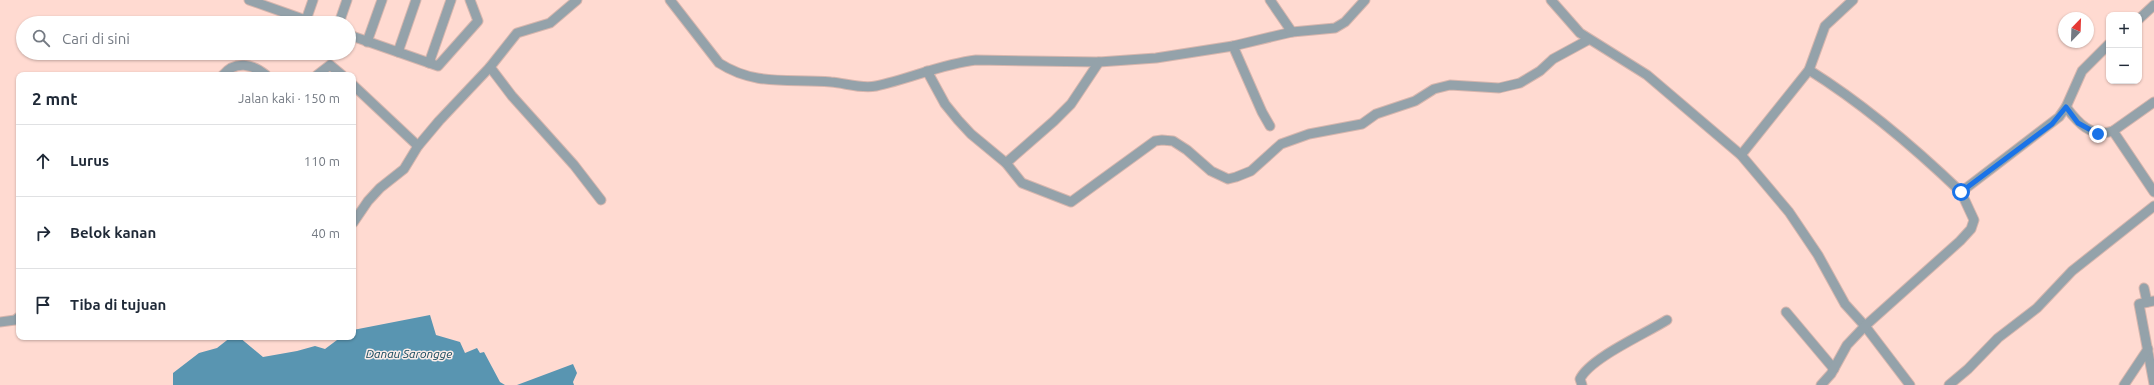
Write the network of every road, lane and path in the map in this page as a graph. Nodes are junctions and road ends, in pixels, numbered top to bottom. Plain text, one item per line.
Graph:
1 (249, 0) edge
2 (278, 0) edge
3 (313, 0) edge
4 (347, 0) edge
5 (382, 0) edge
6 (416, 0) edge
7 (451, 0) edge
8 (470, 0) edge
9 (577, 0) edge
10 (670, 0) edge
11 (1270, 0) edge
12 (1364, 0) edge
13 (1551, 0) edge
14 (1852, 0) edge
15 (2154, 6) edge
16 (275, 9) junction
17 (294, 16) edge
18 (311, 16) edge
19 (341, 16) edge
20 (2142, 16) edge
21 (1292, 32) junction
22 (356, 38) edge
23 (1588, 40) junction
24 (367, 42) junction
25 (1233, 46) junction
26 (2106, 47) edge
27 (398, 52) junction
28 (1099, 62) junction
29 (429, 63) junction
30 (490, 67) junction
31 (1809, 70) junction
32 (927, 71) junction
33 (228, 72) edge
34 (262, 72) edge
35 (321, 72) edge
36 (338, 72) edge
37 (356, 88) edge
38 (2154, 102) edge
39 (2066, 107) junction
40 (1270, 126) dead end
41 (2113, 131) junction
42 (418, 146) junction
43 (1741, 155) junction
44 (1006, 162) junction
45 (1961, 192) junction
46 (2154, 192) edge
47 (601, 200) dead end
48 (2154, 206) edge
49 (356, 219) edge
50 (2144, 288) dead end
51 (2151, 302) edge
52 (1786, 312) dead end
53 (16, 319) edge
54 (1667, 320) dead end
55 (0, 322) edge
56 (1865, 326) junction
57 (2150, 334) edge
58 (2148, 349) junction
59 (2152, 366) edge
60 (1834, 369) junction
61 (2154, 384) edge
62 (1582, 385) edge
63 (1821, 385) edge
64 (1910, 385) edge
65 (1949, 385) edge
66 (2124, 385) edge

1 - 16 street
2 - 16 street
3 - 18 street
4 - 19 street
5 - 24 street
6 - 27 street
7 - 29 street
8 - 29 street
9 - 30 street
10 - 32 street
11 - 21 street
12 - 21 street
13 - 23 street
14 - 31 street
15 - 20 street
16 - 17 street
21 - 25 street
22 - 24 street
23 - 43 street
23 - 44 street
24 - 27 street
25 - 28 street
25 - 40 street
26 - 39 street
27 - 29 street
28 - 32 street
28 - 44 street
30 - 42 street
30 - 47 street
31 - 43 street
31 - 45 street
32 - 44 street
33 - 34 street
35 - 36 street
37 - 42 street
38 - 41 street
39 - 41 street
39 - 45 street
41 - 46 street
42 - 49 street
43 - 56 street
45 - 56 street
48 - 65 street
50 - 51 street
51 - 57 street
52 - 60 street
53 - 55 street
54 - 62 street
56 - 60 street
56 - 64 street
57 - 58 street
58 - 59 street
58 - 66 street
59 - 61 street
60 - 63 street

